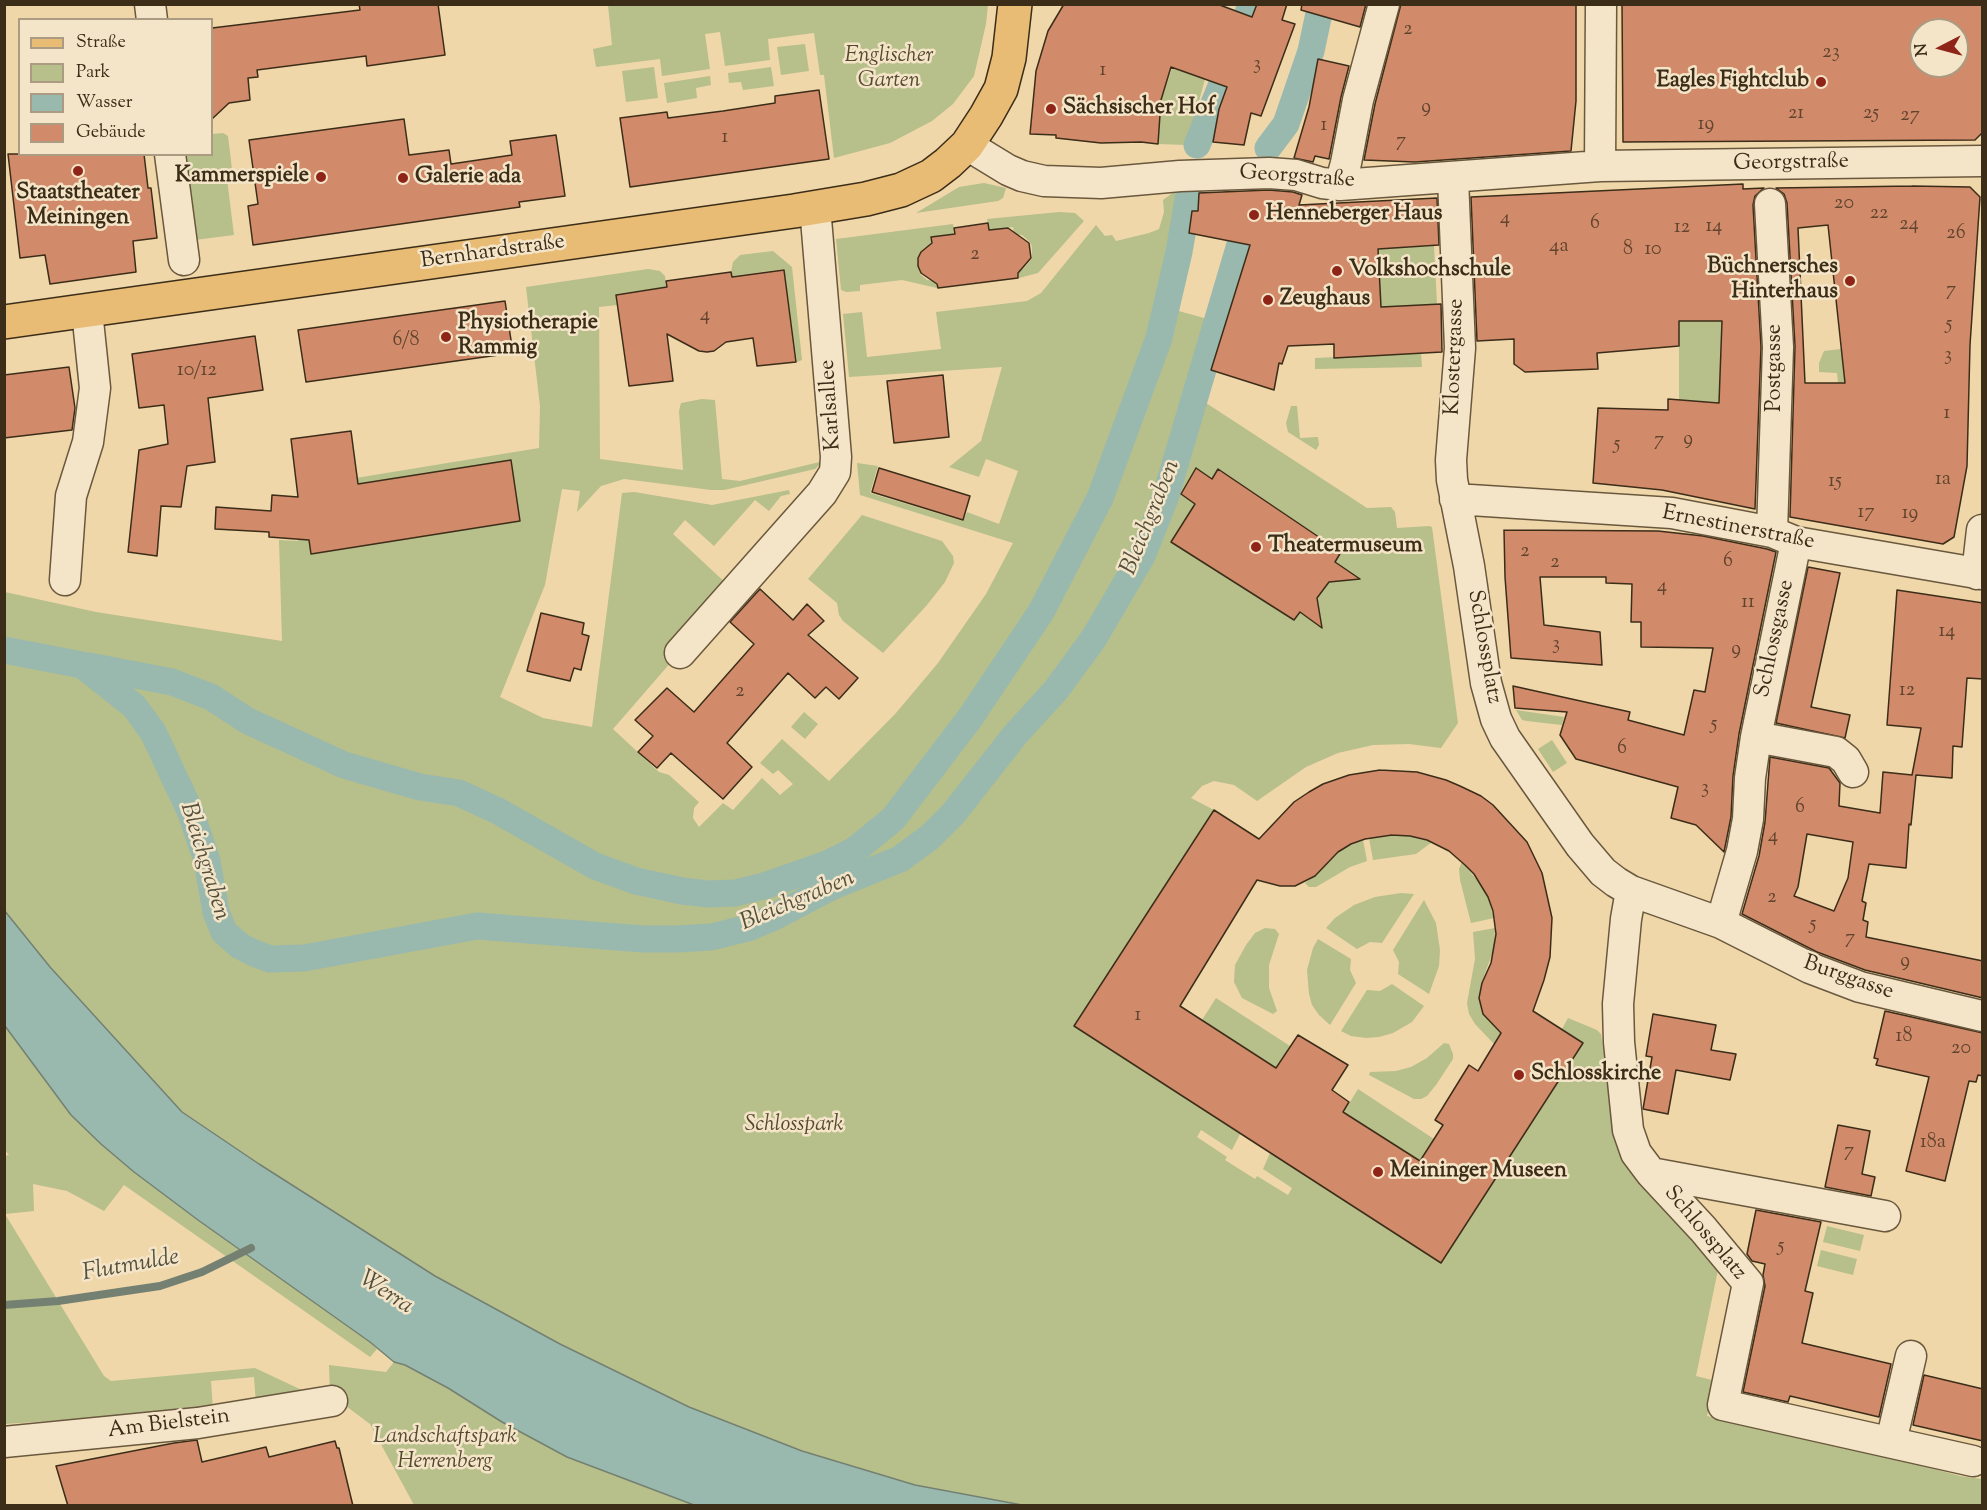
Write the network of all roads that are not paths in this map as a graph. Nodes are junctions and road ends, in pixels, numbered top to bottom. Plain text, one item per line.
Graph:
1 (1015, 4) edge
2 (1384, 4) edge
3 (1601, 4) edge
4 (967, 145) junction
5 (170, 156) edge
6 (1983, 161) edge
7 (1600, 166) junction
8 (1453, 178) junction
9 (1340, 184) junction
10 (1770, 204) dead end
11 (815, 207) junction
12 (184, 260) dead end
13 (87, 310) junction
14 (4, 322) edge
15 (1455, 499) junction
16 (1983, 530) edge
17 (1784, 537) junction
18 (1980, 574) edge
19 (65, 580) dead end
20 (680, 653) dead end
21 (1756, 737) junction
22 (1852, 772) dead end
23 (1631, 891) junction
24 (1721, 924) junction
25 (1983, 1016) edge
26 (1651, 1173) junction
27 (1885, 1216) dead end
28 (1911, 1356) dead end
29 (332, 1401) dead end
30 (4, 1442) edge
31 (1892, 1442) junction
32 (1973, 1461) dead end

1 - 4 main road, Bernhardstraße
2 - 9 street
3 - 7 street
4 - 9 street, Georgstraße
4 - 11 main road, Bernhardstraße
5 - 12 street
6 - 7 street, Georgstraße
7 - 8 street, Georgstraße
8 - 9 street, Georgstraße
8 - 15 street, Klostergasse
10 - 17 street, Postgasse
11 - 13 main road, Bernhardstraße
11 - 20 street, Karlsallee
13 - 14 main road, Bernhardstraße
13 - 19 street
15 - 17 street, Ernestinerstraße
15 - 23 street, Schlossplatz
16 - 18 street
17 - 18 street, Ernestinerstraße
17 - 21 street, Schlossgasse
21 - 22 street
21 - 24 street, Schlossgasse
23 - 24 street, Schlossplatz
23 - 26 street, Schlossplatz
24 - 25 street, Burggasse
26 - 27 street, Schlossplatz
26 - 31 street, Schlossplatz
28 - 31 street
29 - 30 street, Am Bielstein
31 - 32 street

